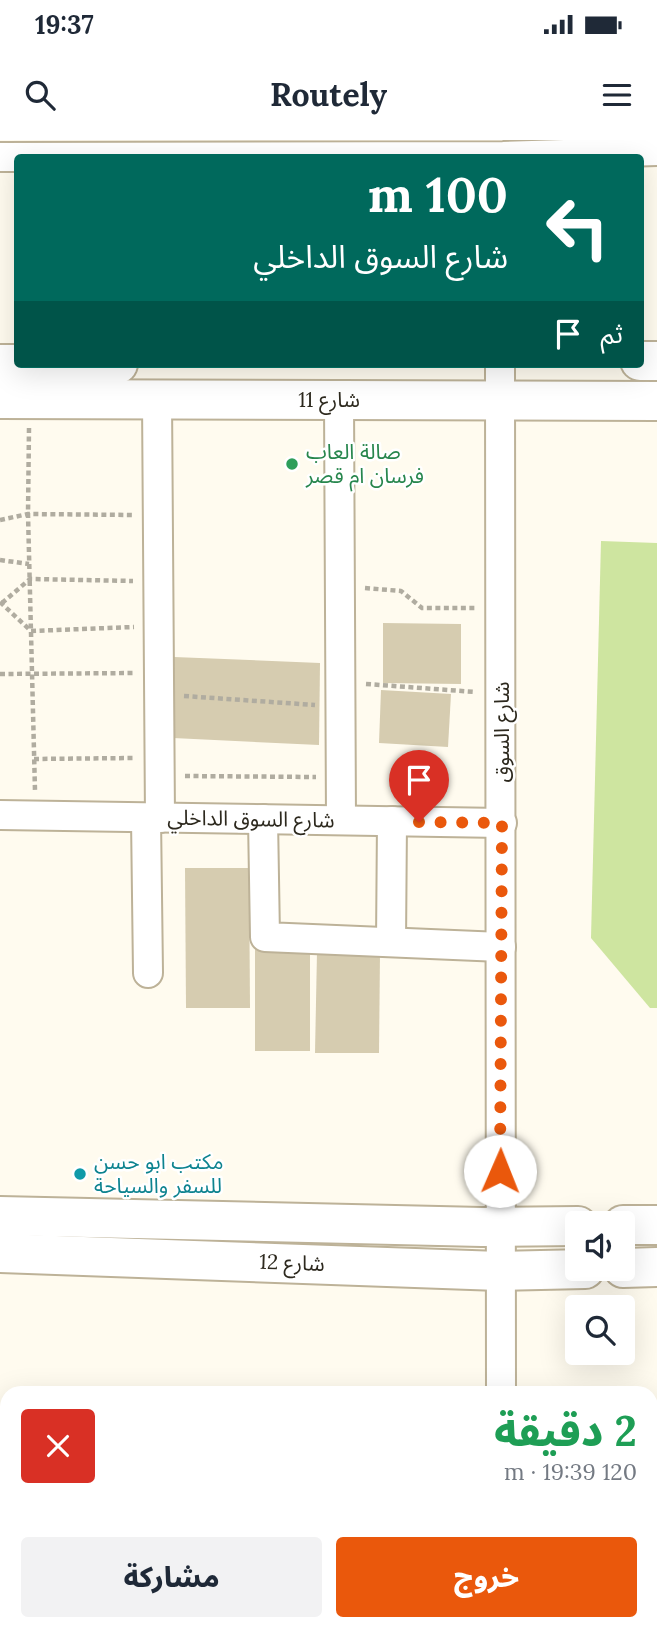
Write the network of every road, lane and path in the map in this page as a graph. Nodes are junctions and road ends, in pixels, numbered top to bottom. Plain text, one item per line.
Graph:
1 (657, 150) edge
2 (503, 151) edge
3 (252, 154) edge
4 (500, 382) edge
5 (15, 399) edge
6 (157, 400) junction
7 (339, 400) junction
8 (657, 401) edge
9 (28, 514) junction
10 (158, 515) junction
11 (0, 520) edge
12 (0, 560) edge
13 (29, 564) junction
14 (30, 579) junction
15 (158, 582) junction
16 (340, 586) junction
17 (1, 602) edge
18 (501, 609) junction
19 (158, 625) junction
20 (31, 631) junction
21 (32, 673) junction
22 (0, 674) edge
23 (159, 683) junction
24 (340, 694) junction
25 (501, 694) junction
26 (34, 759) junction
27 (159, 766) junction
28 (341, 777) junction
29 (0, 815) edge
30 (35, 816) junction
31 (153, 818) junction
32 (263, 819) junction
33 (341, 820) junction
34 (392, 821) junction
35 (502, 823) junction
36 (391, 942) junction
37 (501, 947) junction
38 (148, 973) dead end
39 (0, 1216) edge
40 (635, 1225) edge
41 (657, 1225) edge
42 (565, 1226) edge
43 (499, 1227) junction
44 (0, 1253) edge
45 (657, 1267) edge
46 (635, 1268) edge
47 (565, 1269) edge
48 (499, 1271) junction
49 (501, 1386) edge

1 - 2 street
2 - 3 street
4 - 7 street, شارع 11
4 - 8 street, شارع 11
4 - 18 street, شارع السوق
5 - 6 street, شارع 11
5 - 9 path
6 - 7 street, شارع 11
6 - 10 street
7 - 16 street
9 - 10 path
9 - 11 path
9 - 13 path
10 - 15 street
12 - 13 path
13 - 14 path
14 - 15 path
14 - 17 path
14 - 20 path
15 - 19 street
16 - 18 path
16 - 24 street
17 - 20 path
18 - 25 street, شارع السوق
19 - 20 path
19 - 23 street
20 - 21 path
21 - 22 path
21 - 23 path
21 - 26 path
23 - 24 path
23 - 27 street
24 - 25 path
24 - 28 street
25 - 35 street, شارع السوق
26 - 27 path
26 - 30 path
27 - 28 path
27 - 31 street
28 - 33 street
29 - 30 street, شارع السوق الداخلي
30 - 31 street, شارع السوق الداخلي
31 - 32 street, شارع السوق الداخلي
31 - 38 street
32 - 33 street, شارع السوق الداخلي
32 - 36 street
33 - 34 street, شارع السوق الداخلي
34 - 35 street, شارع السوق الداخلي
34 - 36 street
35 - 37 street, شارع السوق
36 - 37 street
37 - 43 street, شارع السوق
39 - 43 street, شارع 12
40 - 41 street
42 - 43 street, شارع 12
43 - 48 street, شارع السوق
44 - 48 street, شارع 12
45 - 46 street
47 - 48 street, شارع 12
48 - 49 street, شارع السوق

